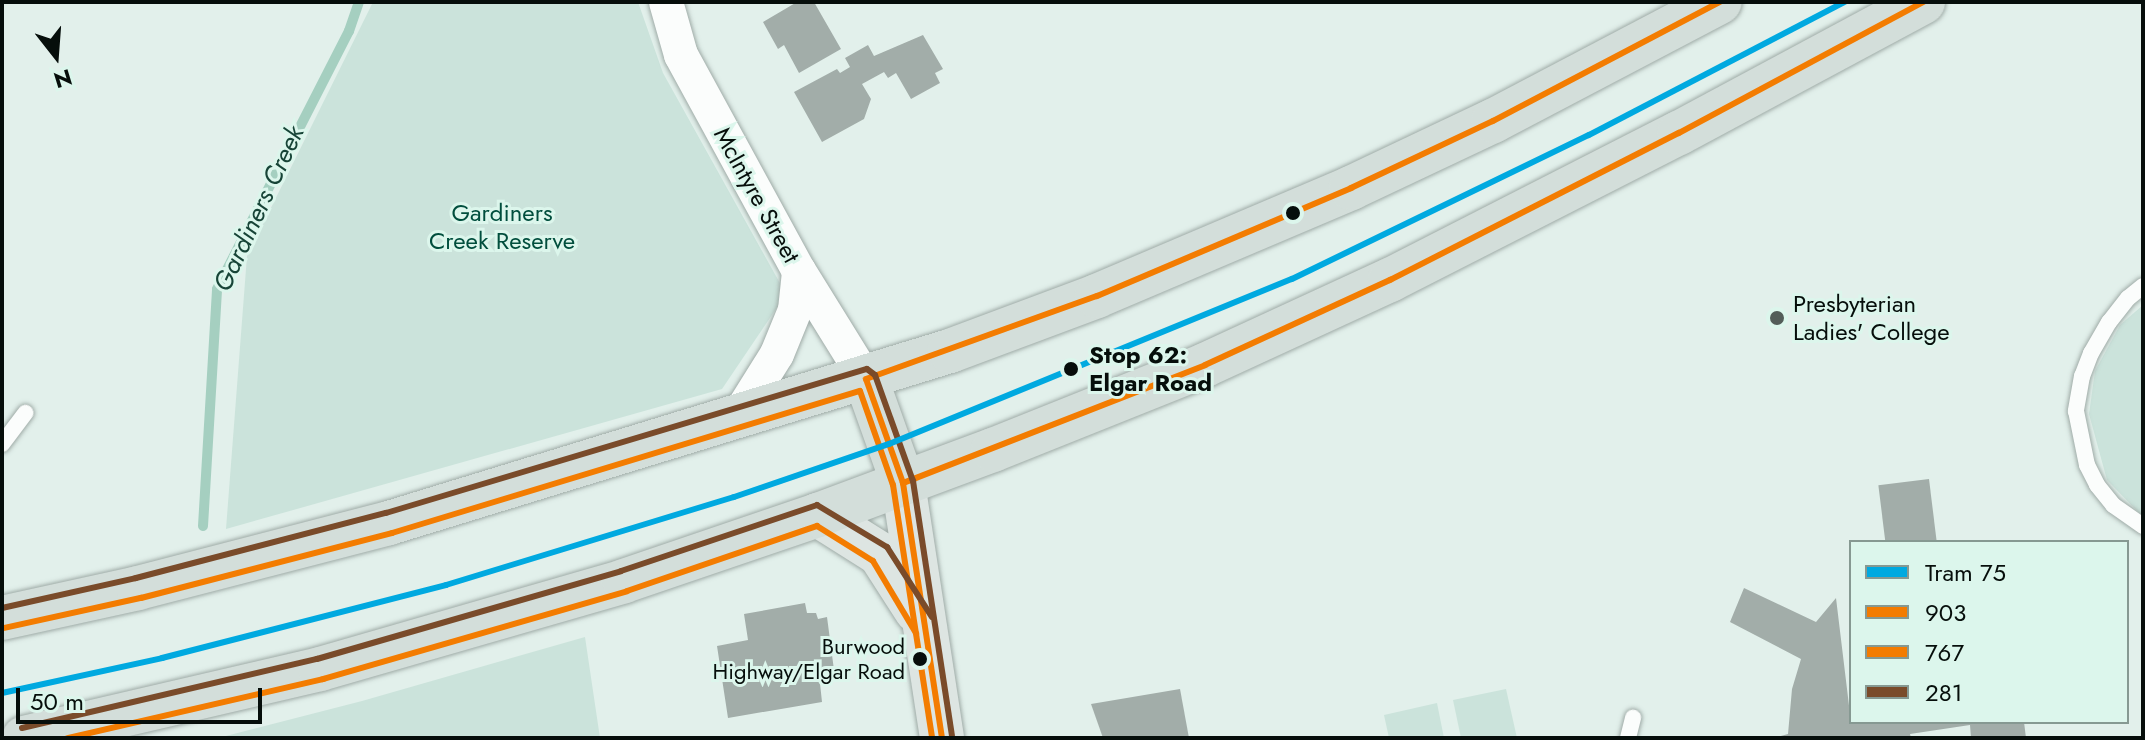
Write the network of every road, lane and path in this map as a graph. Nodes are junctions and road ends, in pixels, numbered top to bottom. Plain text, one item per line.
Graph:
1 (666, 2) edge
2 (1923, 2) edge
3 (1692, 9) edge
4 (799, 271) junction
5 (2143, 286) edge
6 (866, 379) junction
7 (25, 413) dead end
8 (737, 418) junction
9 (2, 444) edge
10 (903, 483) junction
11 (818, 515) junction
12 (2143, 526) edge
13 (2, 618) edge
14 (924, 622) junction
15 (1633, 718) dead end
16 (24, 738) edge
17 (942, 738) edge
18 (1628, 738) edge

1 - 4 street, McIntyre Street
2 - 10 highway
3 - 6 highway
4 - 6 street, McIntyre Street
4 - 8 street
5 - 12 lane
6 - 8 highway
6 - 10 highway
7 - 9 lane
8 - 13 highway
10 - 11 highway
10 - 14 main road
11 - 14 main road
11 - 16 highway
14 - 17 main road
15 - 18 lane

